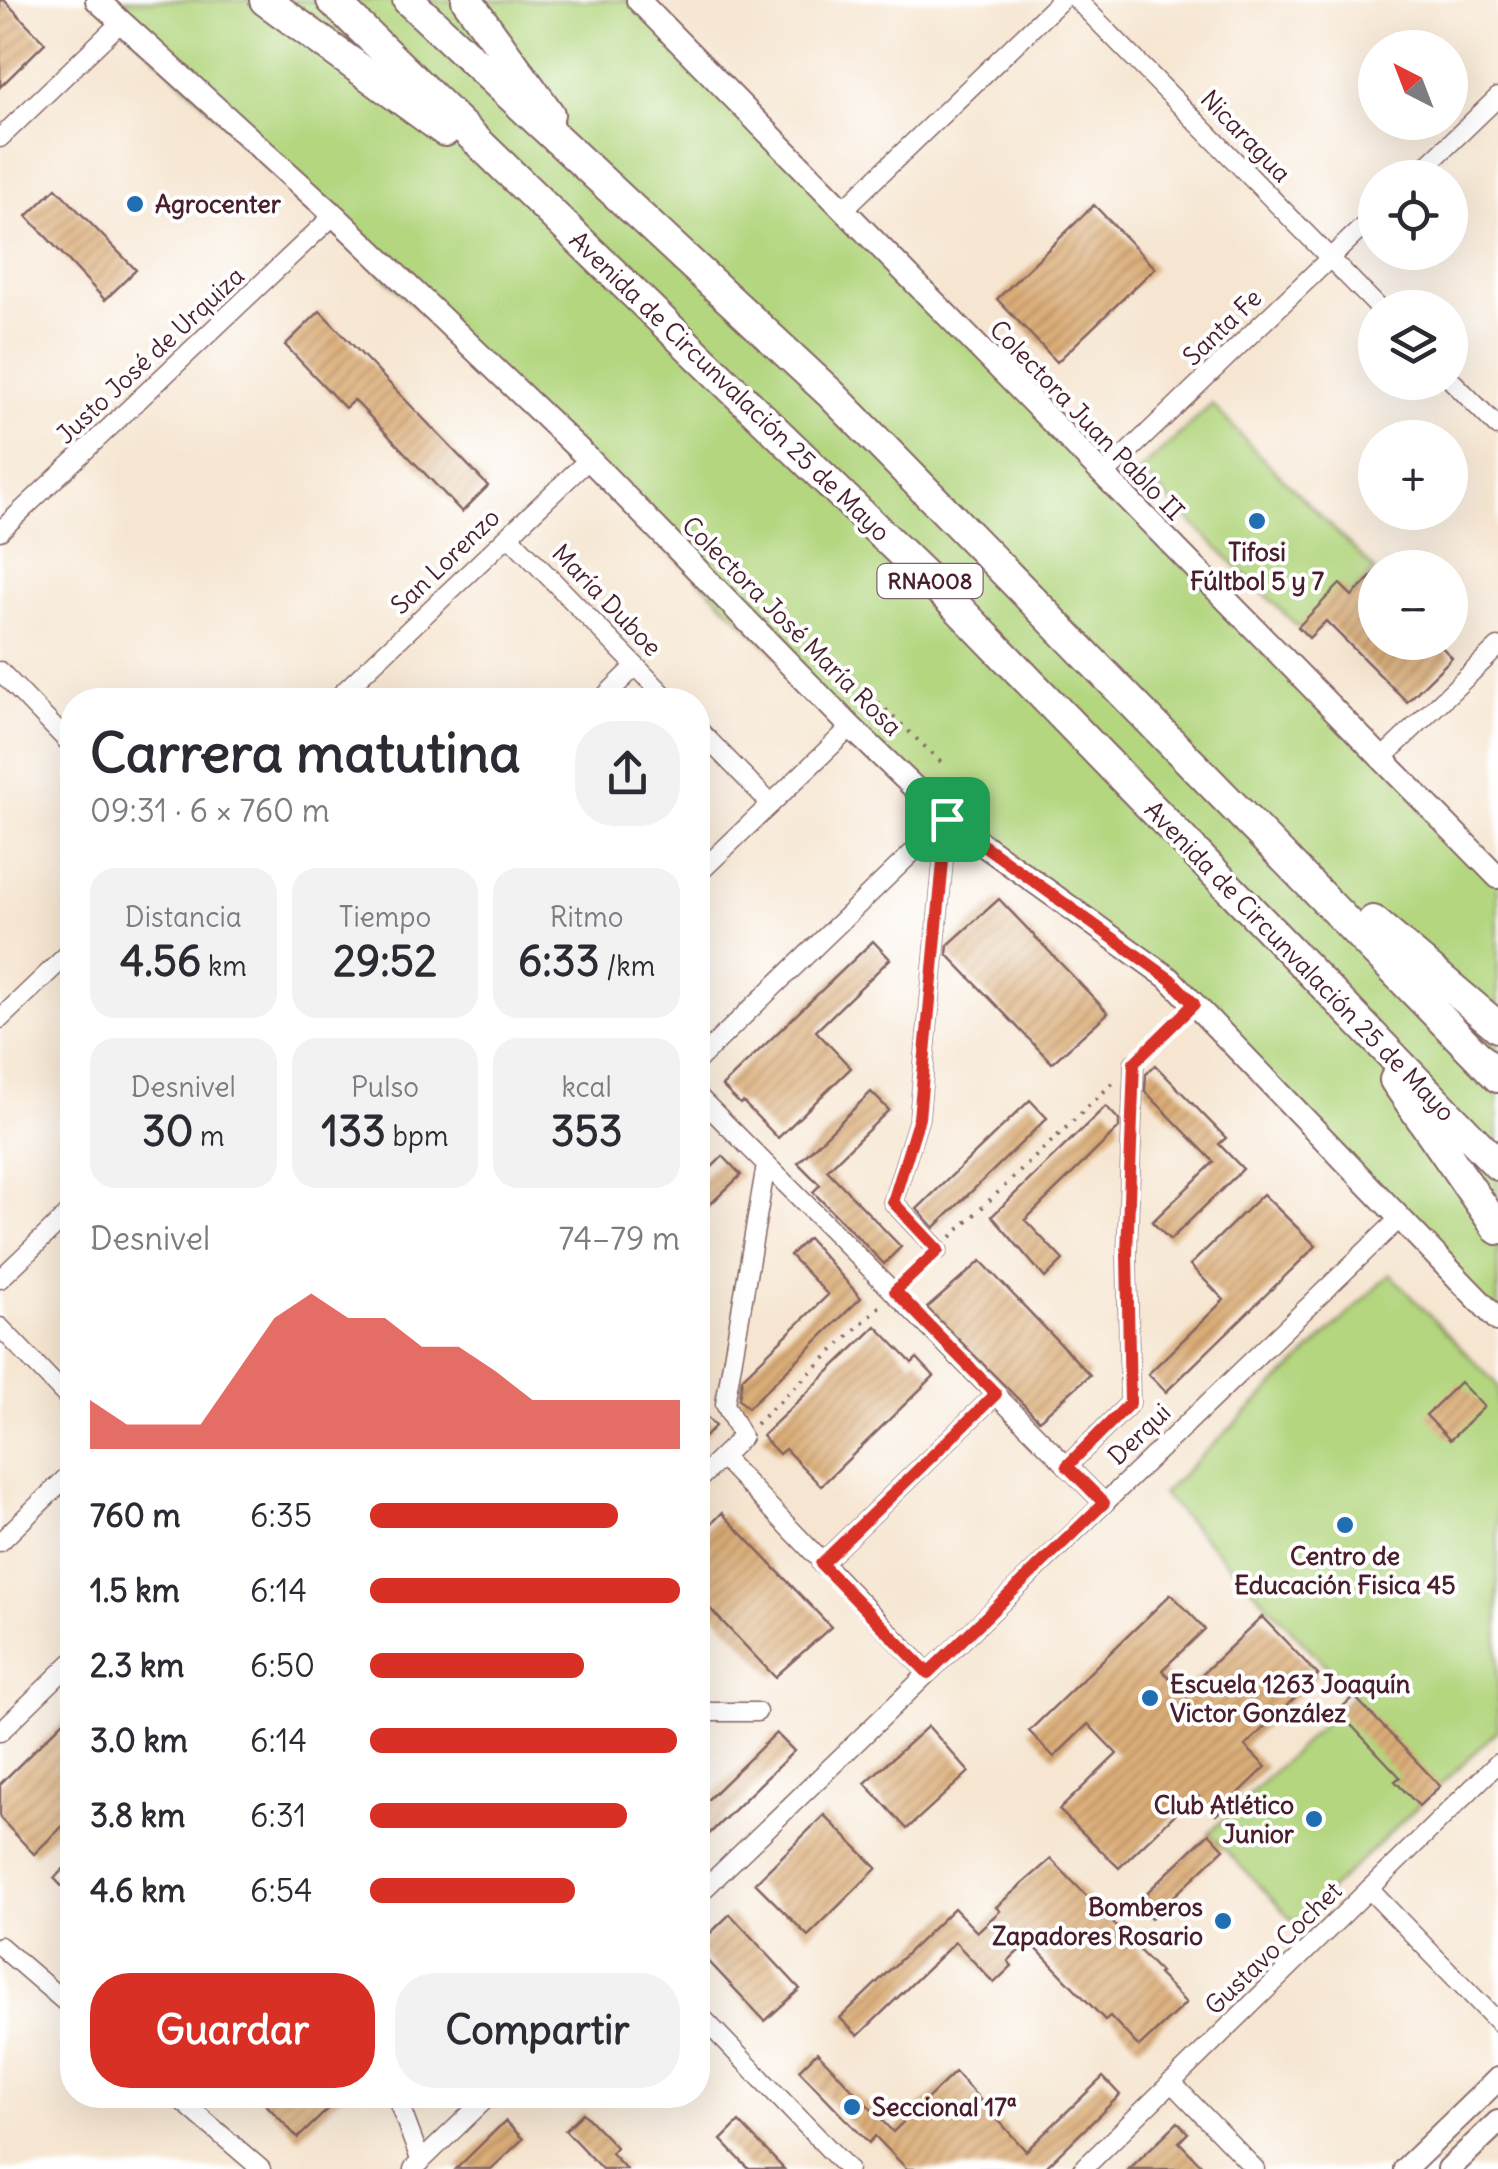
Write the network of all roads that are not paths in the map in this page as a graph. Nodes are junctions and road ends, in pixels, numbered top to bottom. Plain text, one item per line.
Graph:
1 (97, 0) edge
2 (266, 0) edge
3 (332, 0) edge
4 (408, 0) edge
5 (467, 0) edge
6 (638, 0) edge
7 (1061, 0) edge
8 (1077, 0) edge
9 (122, 20) junction
10 (1498, 97) edge
11 (0, 138) edge
12 (1433, 160) edge
13 (592, 173) junction
14 (532, 194) junction
15 (843, 210) junction
16 (334, 215) junction
17 (1358, 231) edge
18 (1330, 258) junction
19 (1361, 290) edge
20 (1468, 397) edge
21 (1498, 427) edge
22 (589, 459) junction
23 (1104, 475) junction
24 (0, 531) edge
25 (509, 536) junction
26 (1498, 647) edge
27 (636, 666) junction
28 (0, 670) edge
29 (349, 688) edge
30 (613, 688) edge
31 (657, 688) edge
32 (852, 727) junction
33 (60, 733) edge
34 (710, 742) edge
35 (1380, 760) junction
36 (1205, 774) junction
37 (770, 804) junction
38 (947, 819) junction
39 (710, 862) edge
40 (1498, 877) edge
41 (60, 962) edge
42 (1317, 978) junction
43 (0, 1019) edge
44 (1498, 1028) edge
45 (710, 1048) edge
46 (1134, 1063) road end
47 (1498, 1076) edge
48 (710, 1108) edge
49 (766, 1165) junction
50 (1498, 1165) edge
51 (1400, 1218) junction
52 (60, 1222) edge
53 (1498, 1229) edge
54 (938, 1250) road end
55 (0, 1279) edge
56 (1498, 1320) edge
57 (0, 1326) edge
58 (60, 1389) edge
59 (996, 1394) junction
60 (722, 1457) junction
61 (1067, 1466) junction
62 (710, 1468) edge
63 (60, 1484) edge
64 (1104, 1503) junction
65 (0, 1542) edge
66 (821, 1564) junction
67 (928, 1673) junction
68 (60, 1674) edge
69 (710, 1712) edge
70 (757, 1712) dead end
71 (0, 1732) edge
72 (1498, 1763) edge
73 (710, 1883) edge
74 (1369, 1889) junction
75 (0, 1946) edge
76 (60, 1998) edge
77 (1498, 2022) edge
78 (710, 2025) edge
79 (1498, 2079) edge
80 (1172, 2082) junction
81 (190, 2108) edge
82 (400, 2108) edge
83 (476, 2108) edge
84 (1498, 2122) edge
85 (417, 2165) edge
86 (1413, 2166) edge
87 (261, 2169) edge
88 (848, 2169) edge
89 (1083, 2169) edge
90 (1256, 2169) edge
91 (1448, 2169) edge

1 - 9 main road, Colectora José María Rosa
2 - 14 highway
3 - 14 highway, Avenida de Circunvalación 25 de Mayo / RNA008
4 - 13 highway, RNA008
5 - 13 highway
6 - 15 main road, Colectora Juan Pablo II
7 - 15 street
8 - 18 street, Nicaragua
9 - 11 street
9 - 16 main road, Colectora José María Rosa
10 - 12 street
13 - 36 highway, RNA008
14 - 42 highway, Avenida de Circunvalación 25 de Mayo / RNA008
15 - 23 main road, Colectora Juan Pablo II
16 - 22 main road, Colectora José María Rosa
16 - 24 street, Justo José de Urquiza
17 - 18 street, Santa Fe
18 - 19 street, Nicaragua
18 - 23 street, Santa Fe
20 - 21 street
22 - 25 street, San Lorenzo
22 - 32 main road, Colectora José María Rosa
23 - 35 main road, Colectora Juan Pablo II
25 - 27 street, María Duboe
25 - 29 street, San Lorenzo
26 - 35 street
27 - 30 street
27 - 31 street, María Duboe
28 - 33 street
32 - 37 street
32 - 38 main road, Colectora José María Rosa
34 - 37 street
35 - 40 main road, Colectora Juan Pablo II
36 - 44 highway
36 - 47 highway, RNA008
37 - 39 street
38 - 45 street
38 - 51 main road, Colectora José María Rosa
38 - 54 street
41 - 43 street
42 - 50 highway, Avenida de Circunvalación 25 de Mayo / RNA008
42 - 53 highway
46 - 61 street
48 - 49 street
49 - 59 street
49 - 60 street
51 - 56 main road, Colectora José María Rosa
51 - 64 street, Derqui
52 - 55 street
57 - 58 street
59 - 61 street
59 - 66 street
60 - 62 street
60 - 66 street
61 - 64 street
63 - 65 street
64 - 67 street, Derqui
66 - 67 street
67 - 73 street, Derqui
68 - 71 street
69 - 70 street
72 - 74 street, Gustavo Cochet
74 - 77 street
74 - 80 street, Gustavo Cochet
75 - 76 street
78 - 88 street
79 - 86 main road
80 - 89 street, Gustavo Cochet
80 - 90 street
81 - 87 street
82 - 85 street
83 - 85 street
84 - 91 main road

